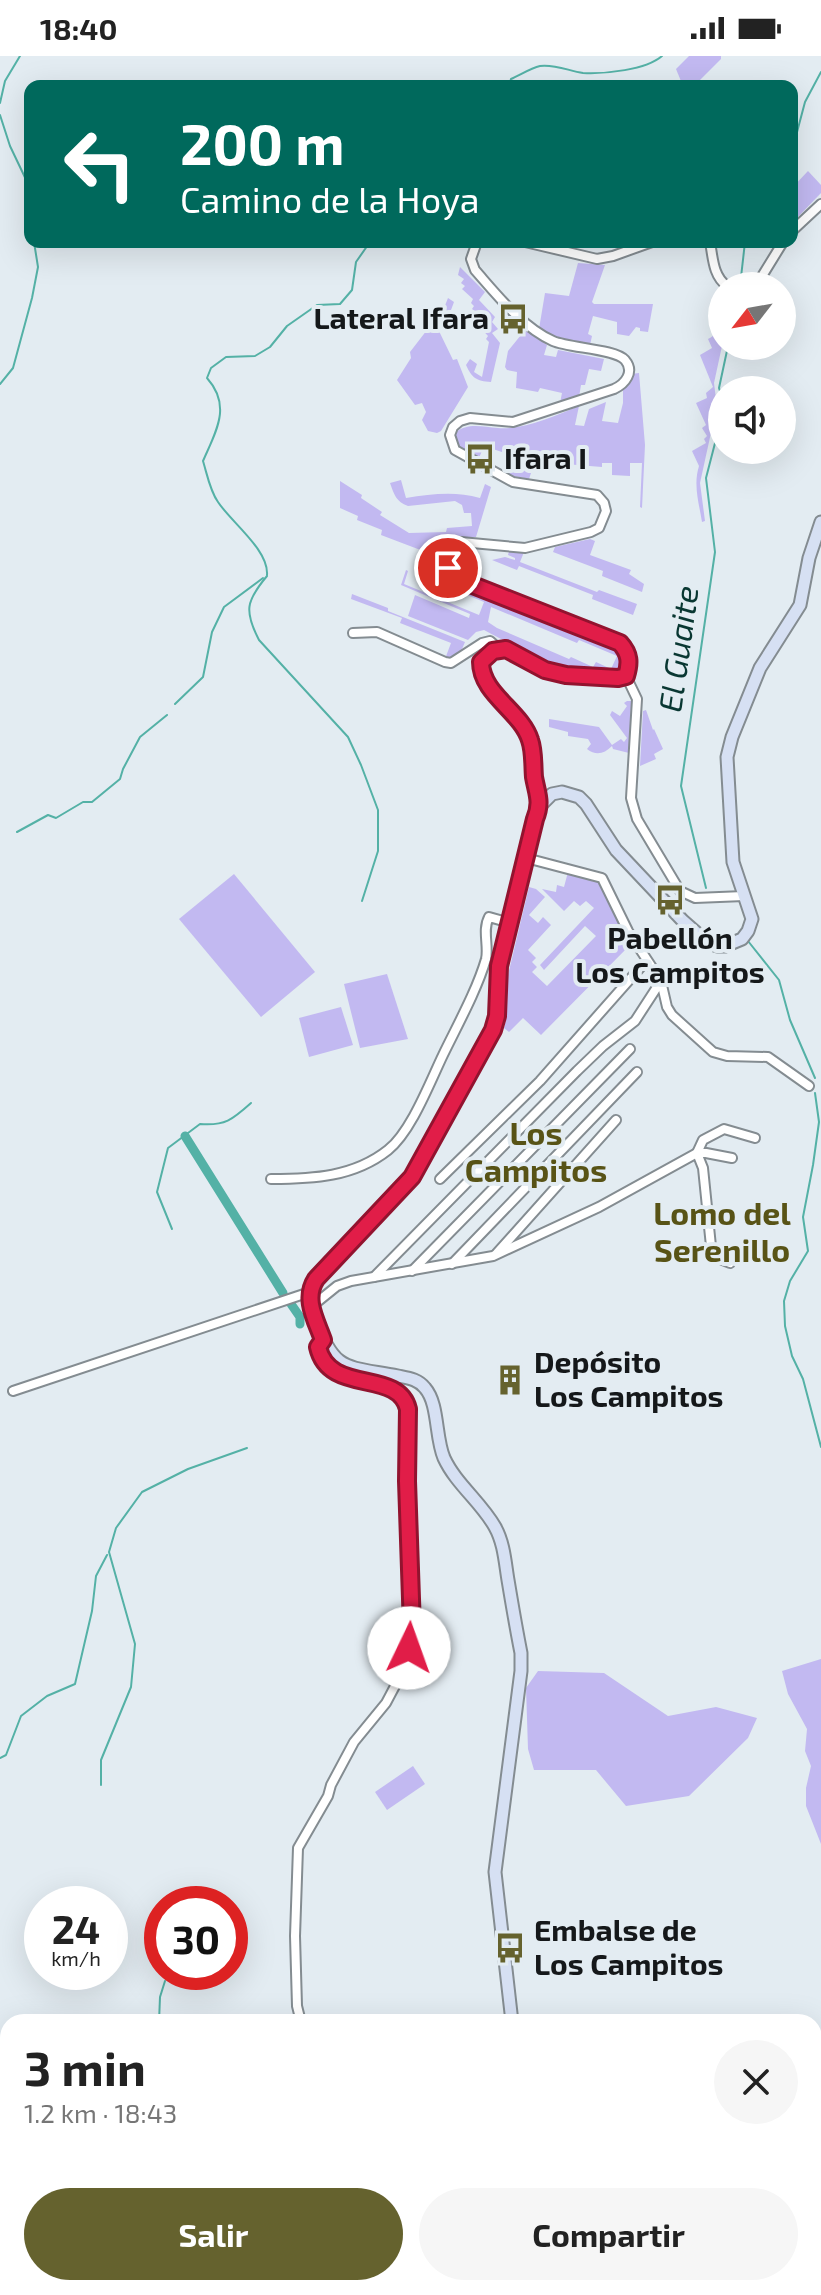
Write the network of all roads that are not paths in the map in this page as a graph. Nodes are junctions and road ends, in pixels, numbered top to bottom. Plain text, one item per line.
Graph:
1 (821, 204) edge
2 (798, 225) edge
3 (475, 248) edge
4 (550, 248) edge
5 (635, 248) edge
6 (711, 248) edge
7 (779, 248) edge
8 (716, 272) edge
9 (765, 272) edge
10 (821, 522) edge
11 (353, 633) dead end
12 (499, 649) junction
13 (626, 676) junction
14 (541, 805) junction
15 (526, 858) junction
16 (744, 896) junction
17 (510, 923) junction
18 (646, 961) junction
19 (661, 981) junction
20 (630, 1049) dead end
21 (637, 1072) dead end
22 (809, 1086) dead end
23 (616, 1120) dead end
24 (755, 1138) dead end
25 (697, 1153) junction
26 (732, 1158) dead end
27 (271, 1179) dead end
28 (440, 1179) dead end
29 (493, 1256) junction
30 (730, 1263) dead end
31 (451, 1265) junction
32 (411, 1272) junction
33 (374, 1278) junction
34 (310, 1292) junction
35 (311, 1307) junction
36 (323, 1340) junction
37 (13, 1391) dead end
38 (299, 2014) edge
39 (511, 2014) edge

1 - 2 street
3 - 13 street
4 - 5 street
6 - 8 street
7 - 9 street
10 - 16 main road
11 - 12 street
12 - 13 street
12 - 14 street
13 - 16 street
14 - 15 main road
14 - 16 main road
15 - 17 main road
15 - 18 street
17 - 27 street
17 - 34 main road
18 - 19 street
18 - 28 street
19 - 22 street
19 - 33 street
20 - 32 street
21 - 31 street
23 - 29 street
24 - 25 street
25 - 26 street
25 - 29 street
25 - 30 street
29 - 31 street
31 - 32 street
32 - 33 street
33 - 35 street
34 - 35 main road
34 - 37 street
35 - 36 main road
36 - 38 street
36 - 39 main road

